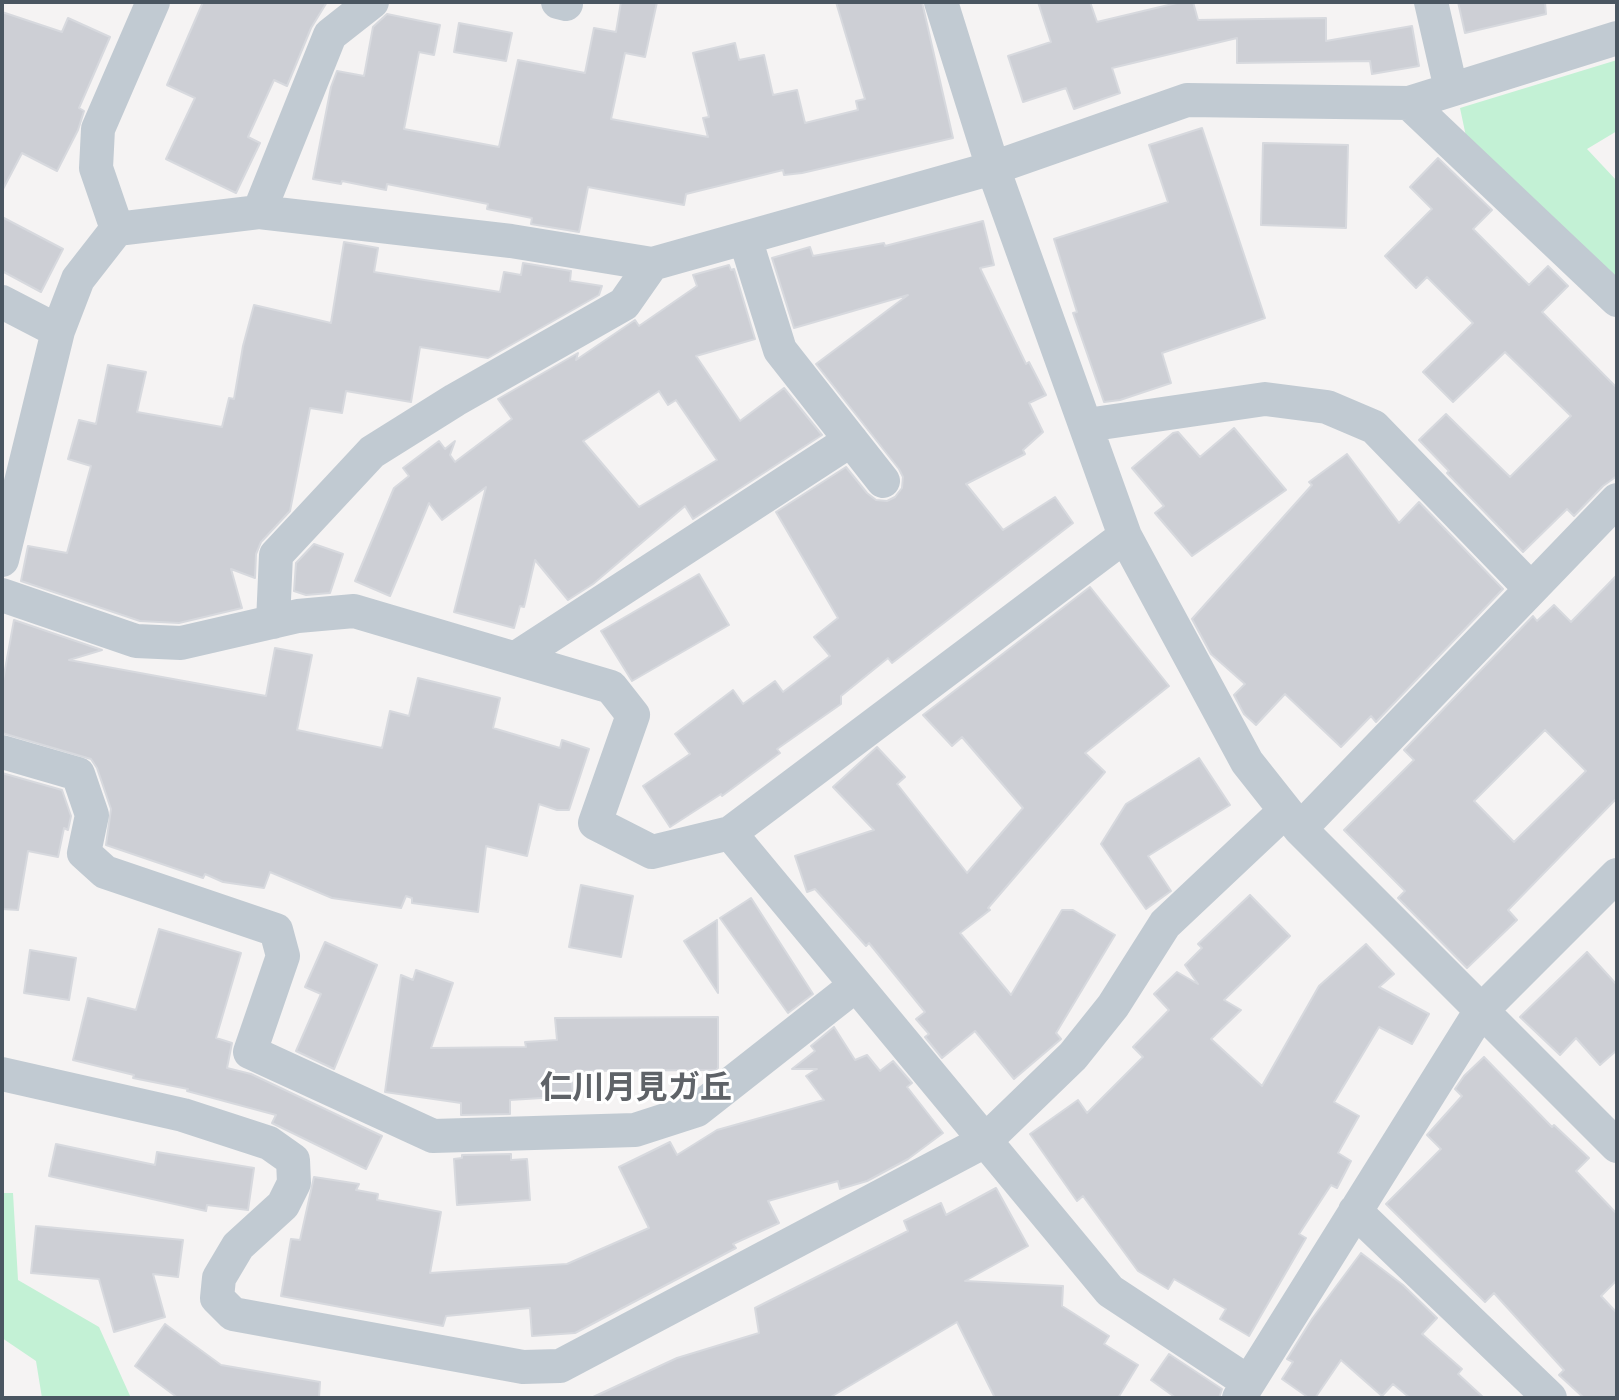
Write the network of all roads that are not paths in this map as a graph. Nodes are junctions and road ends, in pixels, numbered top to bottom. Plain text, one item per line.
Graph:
1 (153, 2) edge
2 (372, 2) edge
3 (941, 2) edge
4 (1431, 2) edge
5 (1617, 38) edge
6 (1451, 89) junction
7 (1409, 103) junction
8 (993, 168) junction
9 (259, 212) junction
10 (117, 229) junction
11 (745, 238) junction
12 (652, 264) junction
13 (1617, 300) edge
14 (2, 302) edge
15 (58, 331) junction
16 (1087, 425) junction
17 (851, 440) junction
18 (883, 481) dead end
19 (1617, 500) edge
20 (1125, 536) junction
21 (2, 560) edge
22 (1531, 589) junction
23 (2, 595) edge
24 (273, 622) junction
25 (516, 658) junction
26 (2, 752) edge
27 (1292, 820) junction
28 (730, 833) junction
29 (1617, 875) edge
30 (856, 985) junction
31 (1480, 1012) junction
32 (2, 1074) edge
33 (985, 1141) junction
34 (1617, 1146) edge
35 (1355, 1211) junction
36 (1243, 1390) edge
37 (1550, 1398) edge

1 - 10 street
2 - 9 street
3 - 8 street
4 - 6 street
5 - 6 street
6 - 7 street
7 - 8 street
7 - 13 street
8 - 11 street
8 - 16 street
9 - 10 street
9 - 12 street
10 - 15 street
11 - 12 street
11 - 17 street
12 - 24 street
14 - 15 street
15 - 21 street
16 - 20 street
16 - 22 street
17 - 18 street
17 - 25 street
19 - 22 street
20 - 27 street
20 - 28 street
22 - 27 street
23 - 24 street
24 - 25 street
25 - 28 street
26 - 30 street
27 - 31 street
27 - 33 street
28 - 30 street
29 - 31 street
30 - 33 street
31 - 34 street
31 - 35 street
32 - 33 street
33 - 36 street
35 - 36 street
35 - 37 street

